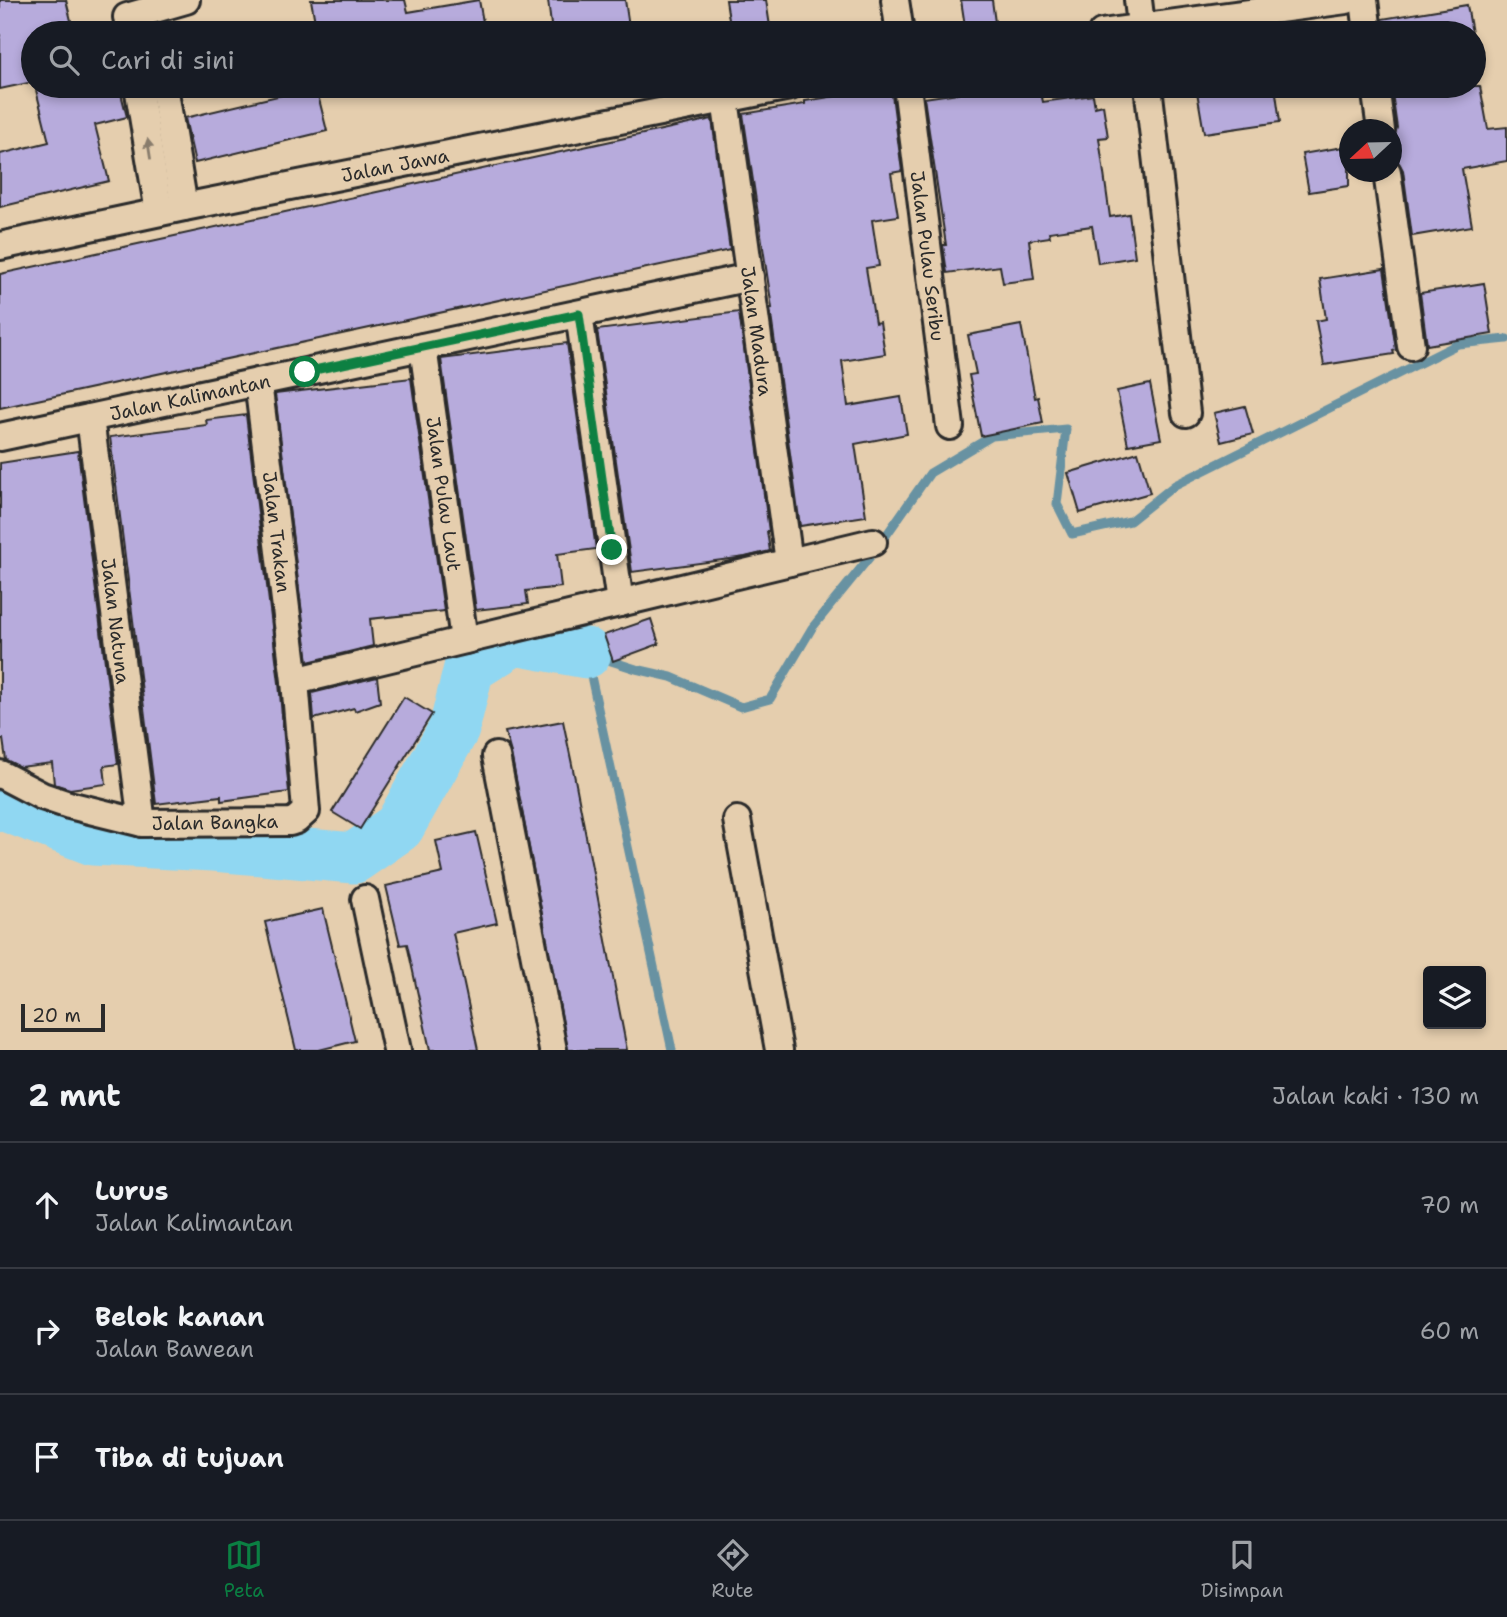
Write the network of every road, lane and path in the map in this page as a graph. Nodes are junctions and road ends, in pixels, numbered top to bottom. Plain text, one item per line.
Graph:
1 (186, 0) edge
2 (895, 0) edge
3 (1138, 0) edge
4 (1346, 0) edge
5 (1364, 0) edge
6 (140, 16) edge
7 (898, 21) edge
8 (1141, 21) edge
9 (1203, 21) edge
10 (1367, 21) edge
11 (141, 98) edge
12 (165, 98) edge
13 (731, 98) edge
14 (909, 98) edge
15 (1149, 98) edge
16 (1377, 98) edge
17 (726, 99) junction
18 (1380, 119) edge
19 (1388, 182) edge
20 (171, 209) junction
21 (0, 246) edge
22 (750, 277) junction
23 (579, 314) junction
24 (1411, 346) dead end
25 (423, 347) junction
26 (258, 382) junction
27 (1185, 413) dead end
28 (90, 418) junction
29 (950, 426) dead end
30 (0, 438) edge
31 (873, 542) dead end
32 (789, 562) junction
33 (620, 603) junction
34 (464, 640) junction
35 (295, 681) junction
36 (496, 756) dead end
37 (0, 774) edge
38 (737, 820) dead end
39 (142, 823) junction
40 (365, 899) dead end
41 (397, 1050) edge
42 (553, 1050) edge
43 (779, 1050) edge

1 - 6 street
2 - 7 street
3 - 8 street
4 - 9 street
5 - 10 street
20 -> 11 street
12 - 20 street
13 - 17 street, Jalan Jawa
14 - 29 street, Jalan Pulau Seribu
15 - 27 street
16 - 18 street
17 - 20 street, Jalan Jawa
17 - 22 street, Jalan Madura
19 - 24 street
20 - 21 street, Jalan Jawa
22 - 23 street, Jalan Kalimantan
22 - 32 street, Jalan Madura
23 - 25 street, Jalan Kalimantan
23 - 33 street
25 - 26 street, Jalan Kalimantan
25 - 34 street, Jalan Pulau Laut
26 - 28 street, Jalan Kalimantan
26 - 35 street, Jalan Trakan
28 - 30 street, Jalan Kalimantan
28 - 39 street, Jalan Natuna
31 - 32 street
32 - 33 street
33 - 34 street
34 - 35 street
35 - 39 street, Jalan Bangka
36 - 42 street
37 - 39 street, Jalan Bangka
38 - 43 street
40 - 41 street

